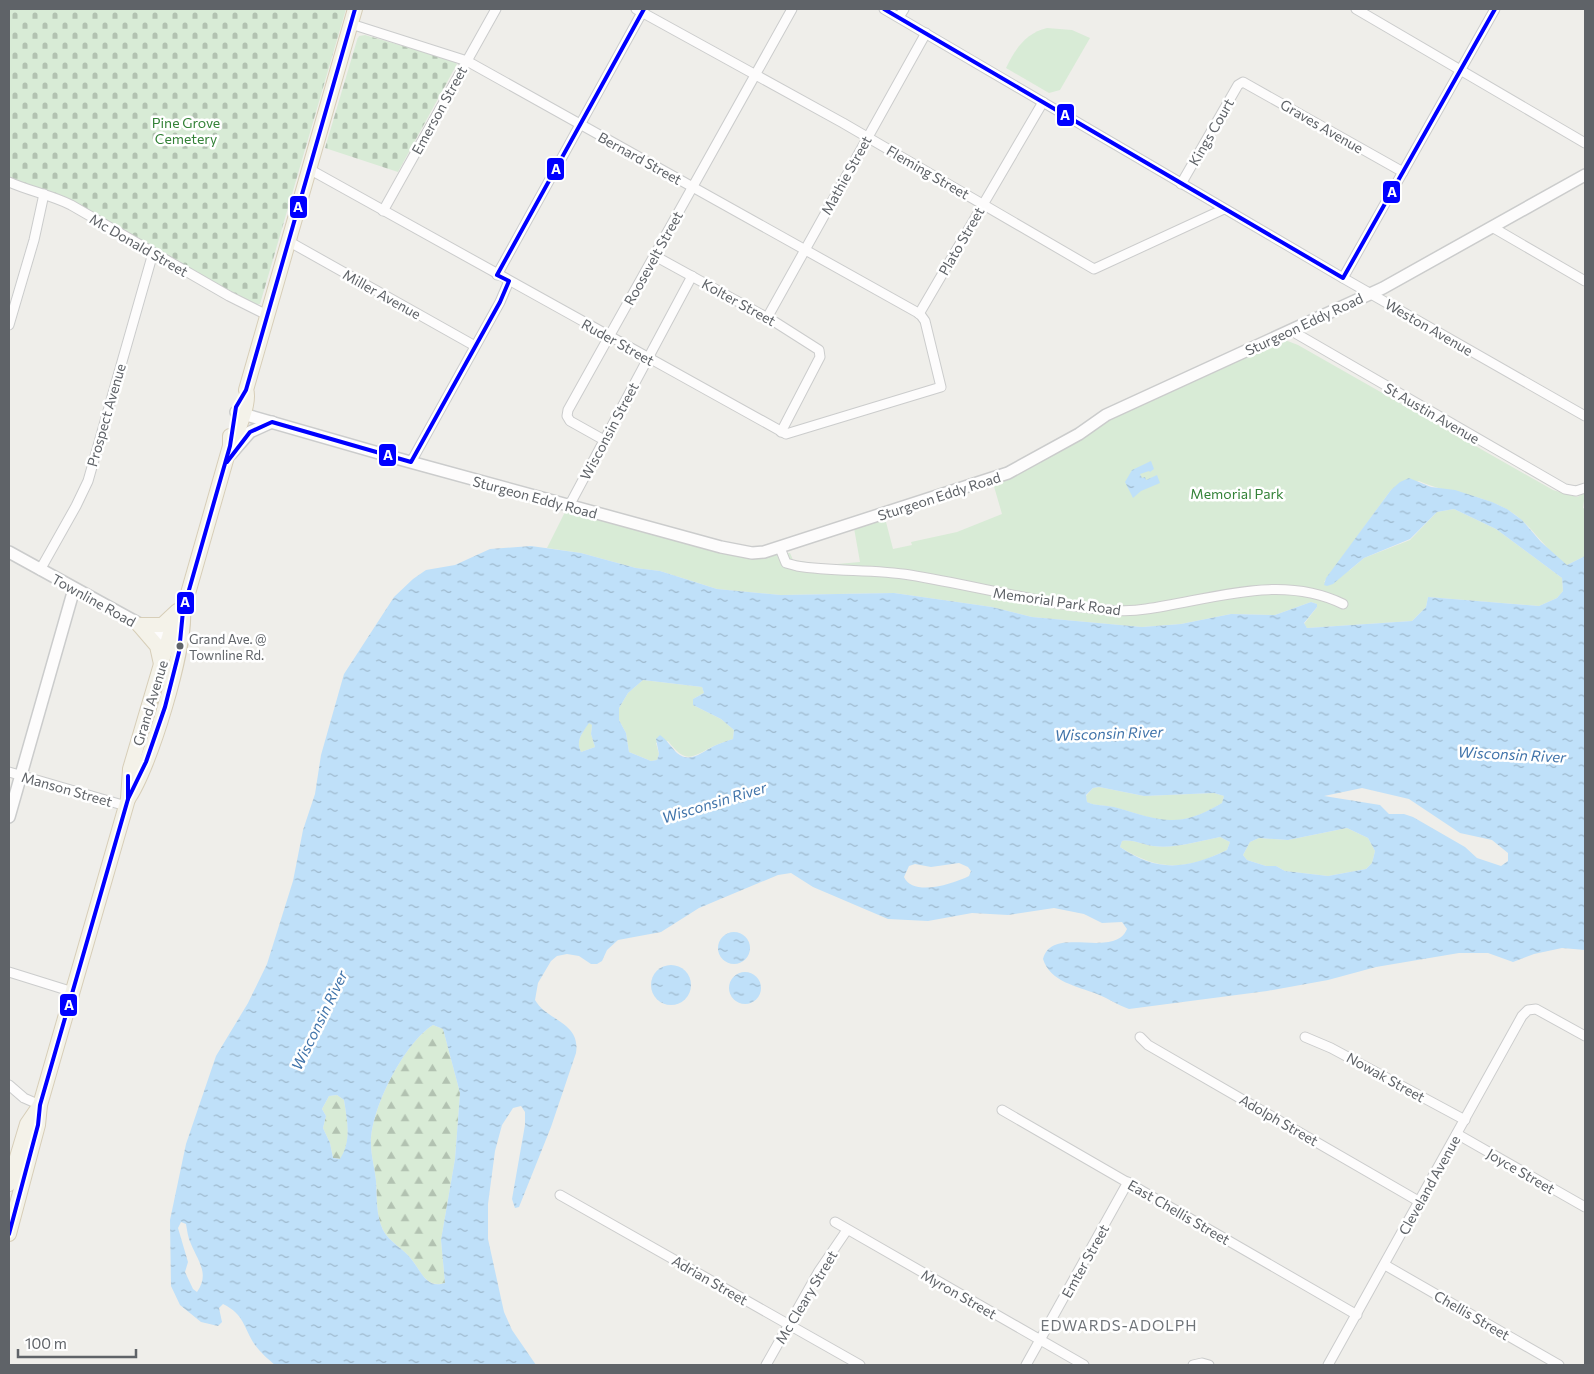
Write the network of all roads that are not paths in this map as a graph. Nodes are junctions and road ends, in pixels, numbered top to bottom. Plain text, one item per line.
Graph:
1 (356, 9) edge
2 (496, 9) edge
3 (792, 9) edge
4 (884, 9) edge
5 (904, 9) edge
6 (1356, 9) edge
7 (1495, 9) edge
8 (640, 10) edge
9 (899, 18) junction
10 (351, 24) junction
11 (926, 33) junction
12 (467, 61) junction
13 (1461, 70) junction
14 (755, 74) junction
15 (1241, 82) joint
16 (1043, 102) junction
17 (580, 124) junction
18 (867, 137) junction
19 (1585, 143) edge
20 (309, 169) junction
21 (1403, 172) junction
22 (1585, 175) edge
23 (9, 182) edge
24 (1181, 184) junction
25 (693, 188) junction
26 (44, 194) junction
27 (983, 204) junction
28 (1224, 209) junction
29 (383, 211) junction
30 (1492, 227) junction
31 (288, 241) junction
32 (805, 250) junction
33 (153, 253) junction
34 (655, 256) junction
35 (497, 275) junction
36 (692, 276) junction
37 (1343, 278) junction
38 (509, 281) junction
39 (1585, 281) edge
40 (1370, 294) junction
41 (919, 314) junction
42 (267, 315) junction
43 (767, 318) junction
44 (9, 325) edge
45 (1290, 330) junction
46 (608, 337) junction
47 (475, 346) junction
48 (648, 359) junction
49 (239, 413) junction
50 (1585, 416) edge
51 (272, 422) junction
52 (781, 432) junction
53 (604, 440) junction
54 (411, 462) junction
55 (224, 467) junction
56 (1581, 490) edge
57 (569, 506) junction
58 (780, 548) junction
59 (9, 552) edge
60 (40, 570) junction
61 (74, 589) junction
62 (1343, 604) dead end
63 (184, 608) junction
64 (139, 625) junction
65 (174, 643) junction
66 (161, 665) junction
67 (9, 772) edge
68 (20, 775) junction
69 (127, 802) junction
70 (9, 817) edge
71 (9, 972) edge
72 (73, 992) junction
73 (1585, 1036) edge
74 (1140, 1037) dead end
75 (1305, 1037) dead end
76 (9, 1085) edge
77 (40, 1105) junction
78 (1002, 1110) dead end
79 (1465, 1120) junction
80 (1457, 1134) junction
81 (1128, 1182) junction
82 (9, 1184) edge
83 (560, 1195) dead end
84 (1420, 1202) junction
85 (1585, 1208) edge
86 (835, 1222) dead end
87 (847, 1230) junction
88 (10, 1231) edge
89 (1385, 1265) junction
90 (1357, 1315) junction
91 (788, 1324) junction
92 (1040, 1340) junction
93 (766, 1365) edge
94 (860, 1365) edge
95 (1026, 1365) edge
96 (1084, 1365) edge
97 (1193, 1365) edge
98 (1209, 1365) edge
99 (1328, 1365) edge
100 (1559, 1365) edge

1 - 10 main road, Grand Avenue
2 - 12 street, Emerson Street
3 - 14 street, Roosevelt Street
4 - 9 street, Weston Avenue
5 - 9 street
6 - 13 street
7 - 13 street
8 - 14 street, Fleming Street
8 - 17 street
9 - 11 street, Weston Avenue
10 - 12 street, Bernard Street
10 - 20 main road, Grand Avenue
11 - 16 street, Weston Avenue
11 - 18 street, Mathie Street
12 - 17 street, Bernard Street
12 - 29 street, Emerson Street
13 - 19 street
13 - 21 street
14 - 18 street, Fleming Street
14 - 25 street, Roosevelt Street
15 - 21 street, Graves Avenue
15 - 24 street, Kings Court
16 - 24 street, Weston Avenue
16 - 27 street, Plato Street
17 - 25 street, Bernard Street
17 - 35 street
18 - 27 street, Fleming Street
18 - 32 street, Mathie Street
20 - 29 street, Ruder Street
20 - 31 main road, Grand Avenue
21 - 37 street
22 - 30 street, Sturgeon Eddy Road
23 - 26 street, Mc Donald Street
24 - 28 street, Weston Avenue
25 - 32 street, Bernard Street
25 - 34 street, Roosevelt Street
26 - 33 street, Mc Donald Street
26 - 44 street
27 - 28 street, Fleming Street
27 - 41 street, Plato Street
28 - 37 street, Weston Avenue
29 - 35 street, Ruder Street
30 - 39 street
30 - 40 street, Sturgeon Eddy Road
31 - 42 main road, Grand Avenue
31 - 47 street, Miller Avenue
32 - 41 street, Bernard Street
32 - 43 street, Mathie Street
33 - 42 street, Mc Donald Street
33 - 60 street, Prospect Avenue
34 - 36 street, Kolter Street
34 - 46 street, Roosevelt Street
35 - 38 street, Ruder Street
36 - 43 street, Kolter Street
36 - 48 street, Wisconsin Street
37 - 40 street, Weston Avenue
38 - 46 street, Ruder Street
38 - 47 street
40 - 45 street, Sturgeon Eddy Road
40 - 50 street, Weston Avenue
41 - 52 street
42 - 49 main road, Grand Avenue
43 - 52 street, Kolter Street
45 - 56 street, St Austin Avenue
45 - 58 street, Sturgeon Eddy Road
46 - 48 street, Ruder Street
46 - 53 street, Roosevelt Street
47 - 54 street
48 - 52 street, Ruder Street
48 - 53 street, Wisconsin Street
49 - 51 street, Sturgeon Eddy Road
49 - 55 main road, Grand Avenue
51 - 54 street, Sturgeon Eddy Road
51 - 55 street
53 - 57 street, Wisconsin Street
54 - 57 street, Sturgeon Eddy Road
55 - 63 main road, Grand Avenue
57 - 58 street, Sturgeon Eddy Road
58 - 62 street, Memorial Park Road
59 - 60 street, Townline Road
60 - 61 street, Townline Road
61 - 64 street, Townline Road
61 - 68 street
63 - 64 main road
63 - 65 main road, Grand Avenue
64 - 65 street, Townline Road
64 - 66 main road
65 - 66 main road, Grand Avenue
65 - 69 main road, Grand Avenue
66 - 69 main road, Grand Avenue
67 - 68 street, Manson Street
68 - 69 street, Manson Street
68 - 70 street
69 - 72 main road, Grand Avenue
71 - 72 street
72 - 77 main road, Grand Avenue
73 - 79 street, Cleveland Avenue
74 - 84 street, Adolph Street
75 - 79 street, Nowak Street
76 - 77 street
77 - 82 main road, Grand Avenue
77 - 88 main road, Grand Avenue
78 - 81 street, East Chellis Street
79 - 80 street, Cleveland Avenue
80 - 84 street, Cleveland Avenue
80 - 85 street, Joyce Street
81 - 90 street, East Chellis Street
81 - 92 street, Emter Street
83 - 91 street, Adrian Street
84 - 89 street, Cleveland Avenue
86 - 87 street, Myron Street
87 - 91 street, Mc Cleary Street
87 - 92 street, Myron Street
89 - 90 street, Cleveland Avenue
89 - 100 street, Chellis Street
90 - 99 street, Cleveland Avenue
91 - 93 street, Mc Cleary Street
91 - 94 street, Adrian Street
92 - 95 street, Emter Street
92 - 96 street, Myron Street
97 - 98 street

